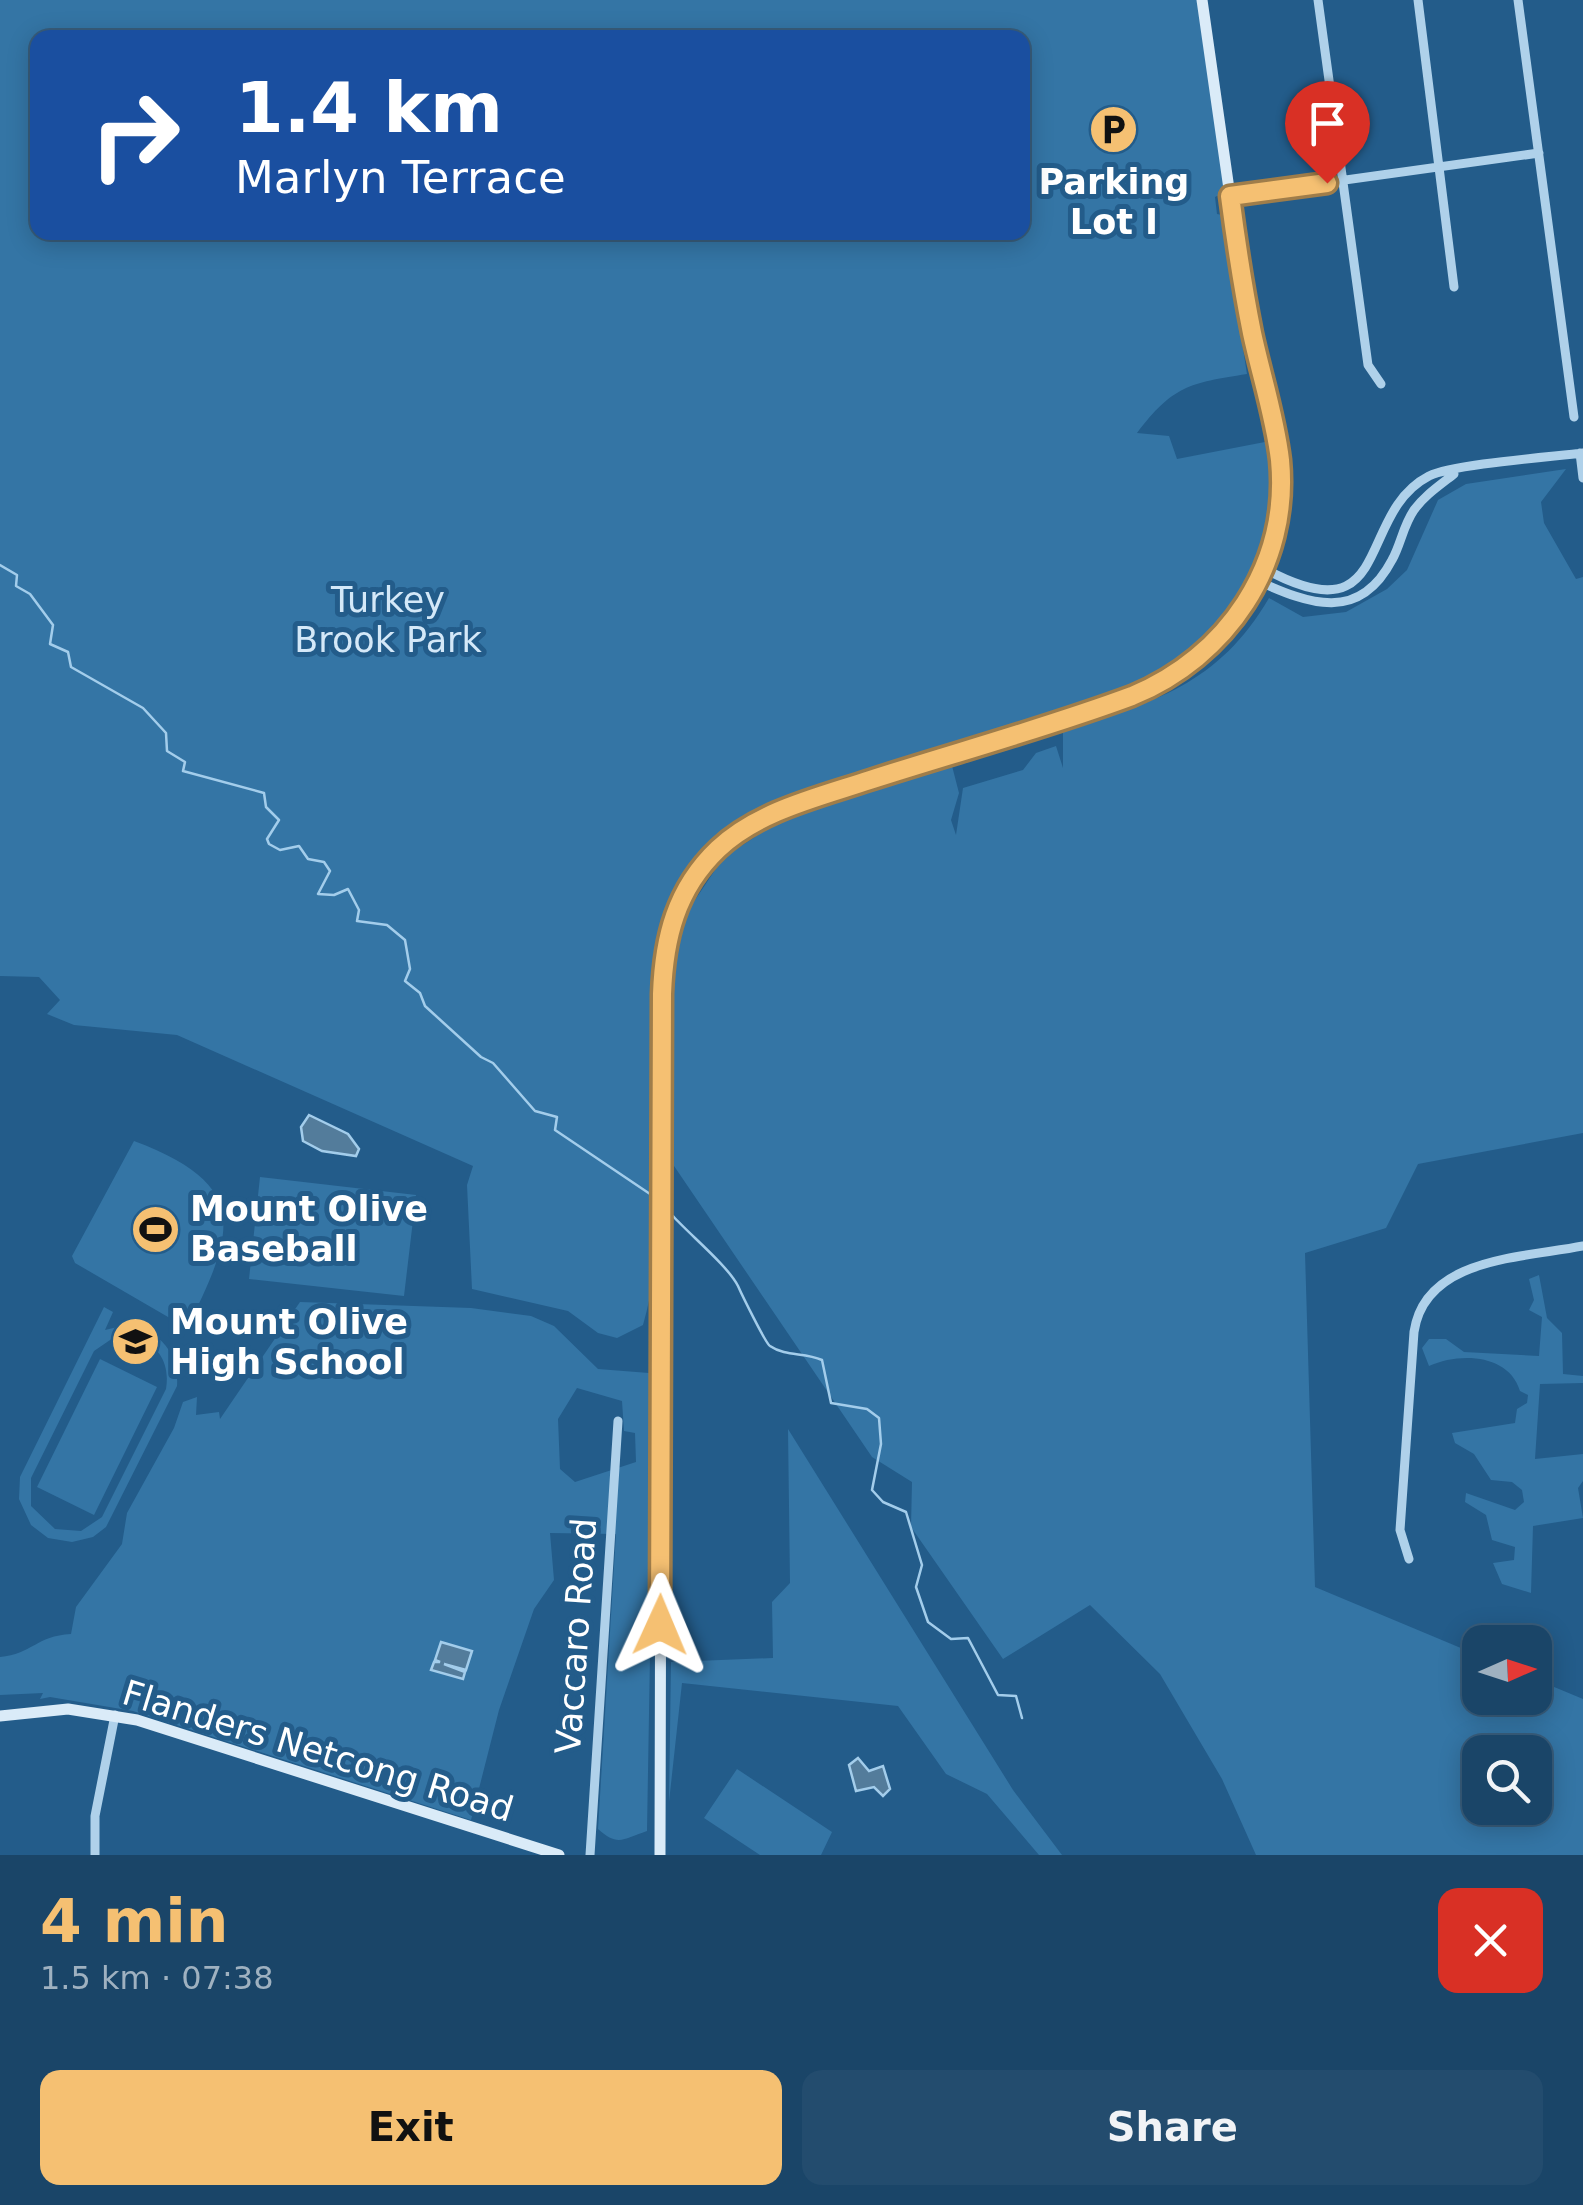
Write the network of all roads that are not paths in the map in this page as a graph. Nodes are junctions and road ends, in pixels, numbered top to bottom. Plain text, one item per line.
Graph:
1 (1202, 0) edge
2 (1318, 0) edge
3 (1418, 0) edge
4 (1518, 0) edge
5 (1539, 153) junction
6 (1441, 167) junction
7 (1341, 182) junction
8 (1230, 196) junction
9 (1454, 288) dead end
10 (1382, 384) dead end
11 (1574, 417) dead end
12 (1582, 453) edge
13 (1456, 472) junction
14 (1583, 478) edge
15 (1265, 569) junction
16 (1258, 581) junction
17 (1583, 1246) edge
18 (618, 1420) dead end
19 (1409, 1558) dead end
20 (114, 1715) junction
21 (0, 1716) edge
22 (95, 1855) edge
23 (559, 1855) edge
24 (590, 1855) edge
25 (660, 1855) edge

1 - 8 main road
2 - 7 street
3 - 6 street
4 - 5 street
5 - 6 street
5 - 11 street
6 - 7 street
6 - 9 street
7 - 8 street
7 - 10 street
8 - 15 main road
12 - 13 street
12 - 14 street
13 - 15 street
13 - 16 street
15 - 16 main road
16 - 25 main road
17 - 19 street
18 - 24 street, Vaccaro Road
20 - 21 main road, Flanders Netcong Road
20 - 22 street
20 - 23 main road, Flanders Netcong Road

